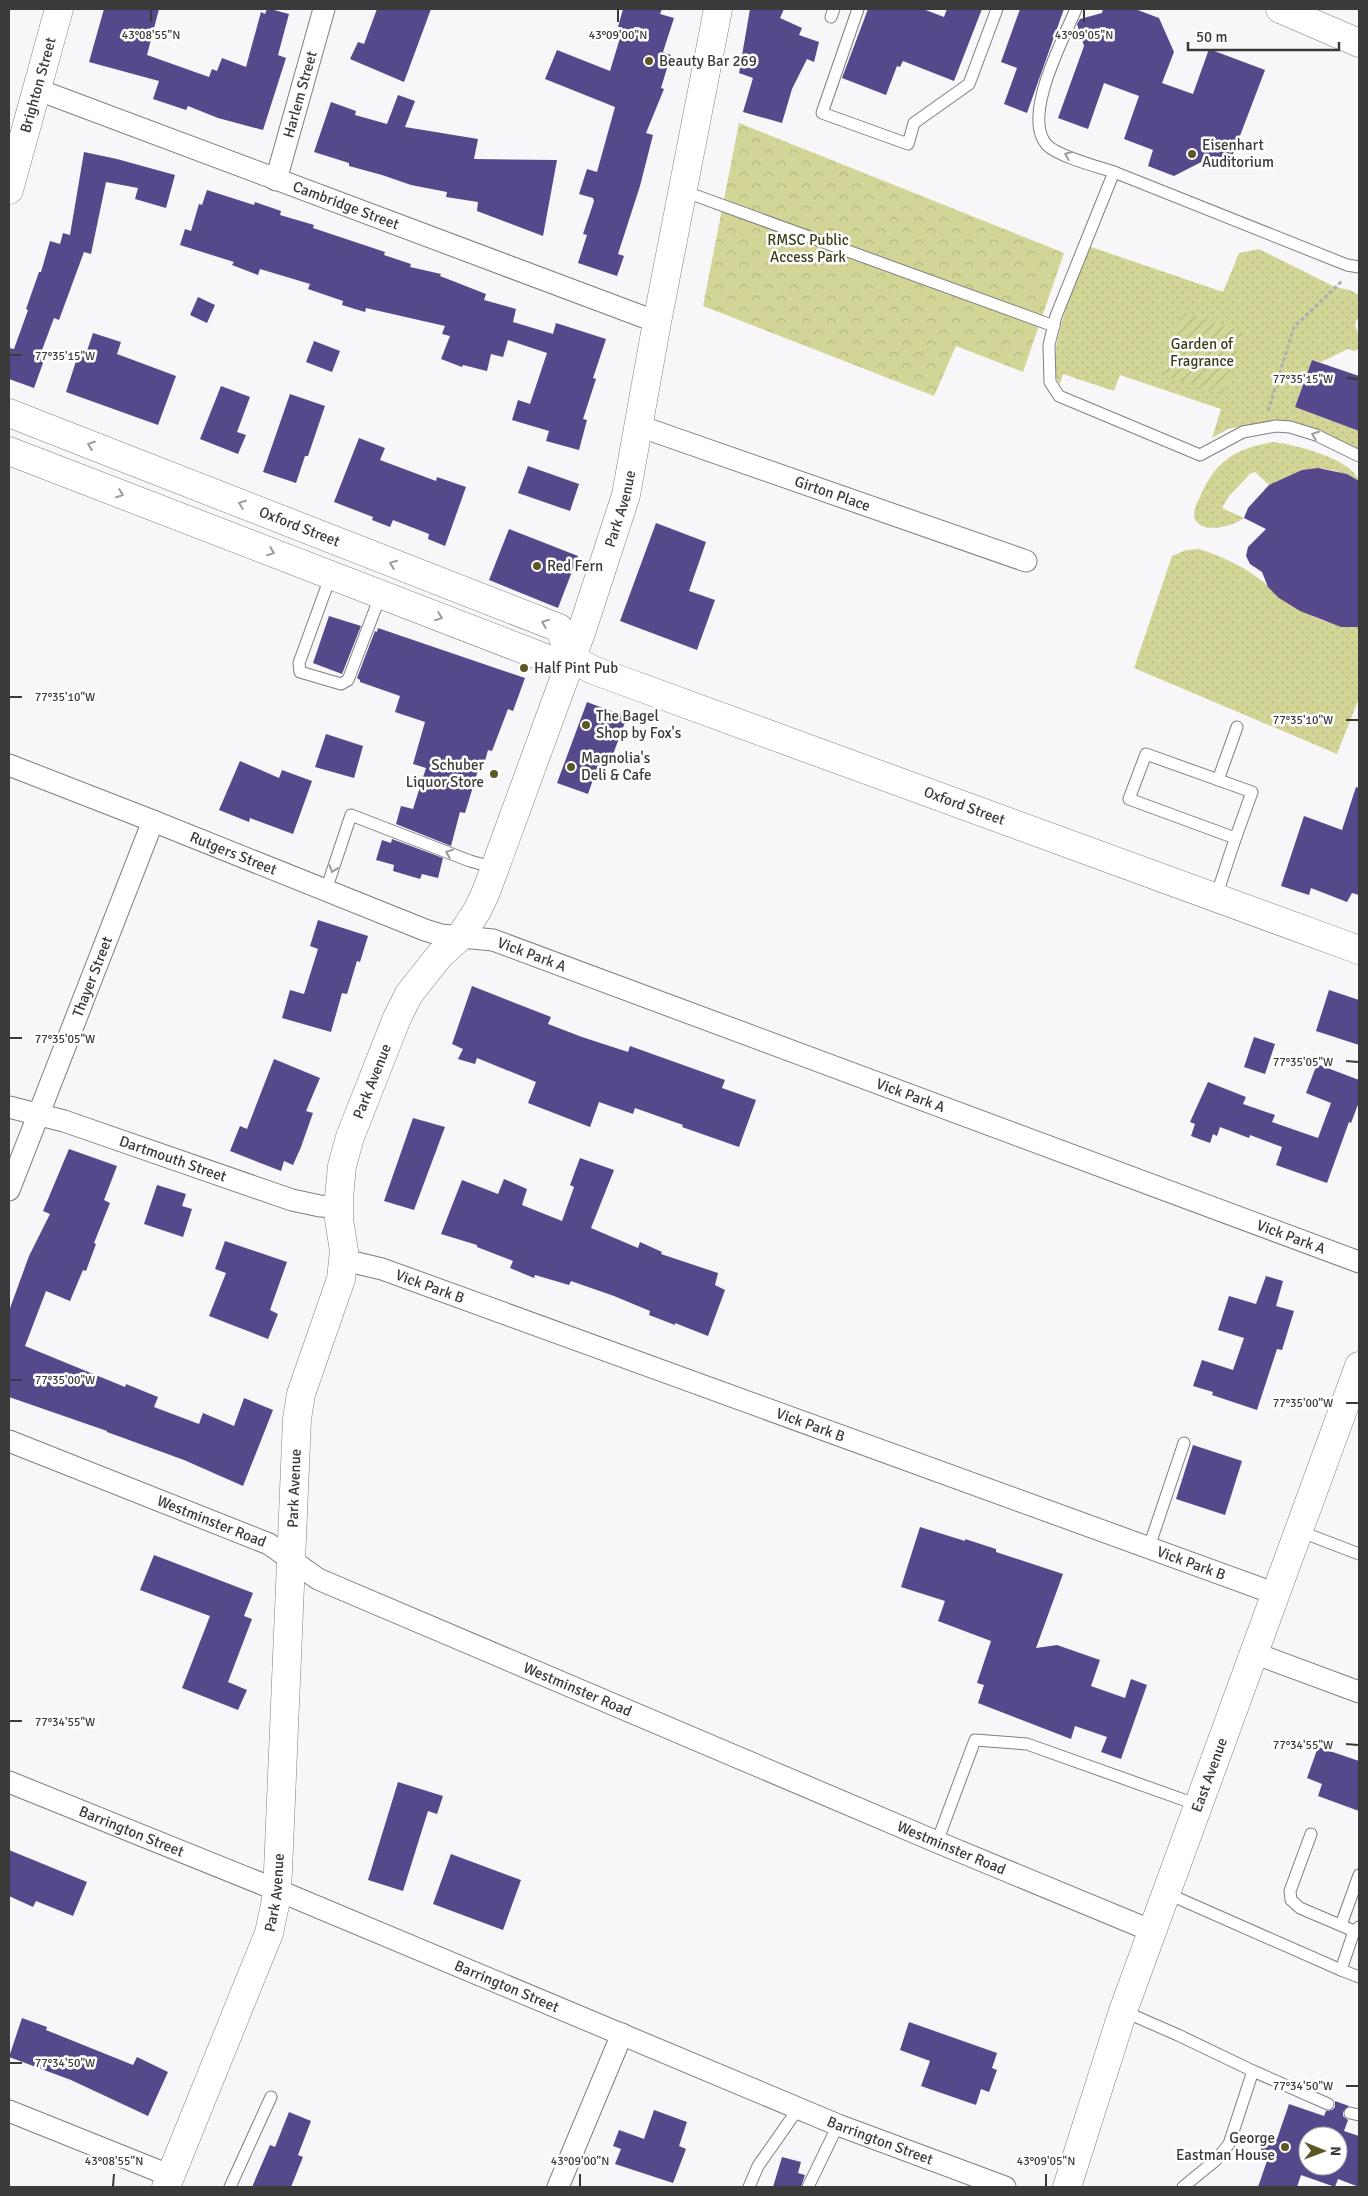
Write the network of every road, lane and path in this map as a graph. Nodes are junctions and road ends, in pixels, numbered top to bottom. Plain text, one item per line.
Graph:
1 (58, 9) edge
2 (324, 9) edge
3 (718, 9) edge
4 (858, 9) edge
5 (996, 9) edge
6 (1076, 9) edge
7 (1280, 9) edge
8 (1359, 43) edge
9 (36, 89) junction
10 (1114, 172) junction
11 (276, 180) junction
12 (9, 190) edge
13 (683, 191) junction
14 (1347, 265) junction
15 (1359, 267) edge
16 (657, 322) junction
17 (1054, 326) junction
18 (9, 413) edge
19 (639, 426) junction
20 (1263, 428) junction
21 (9, 451) edge
22 (1359, 456) edge
23 (1026, 561) dead end
24 (330, 575) junction
25 (380, 594) junction
26 (572, 659) junction
27 (1237, 727) dead end
28 (9, 765) edge
29 (1218, 780) junction
30 (153, 821) junction
31 (1235, 838) junction
32 (495, 868) junction
33 (326, 890) junction
34 (1216, 897) junction
35 (460, 937) junction
36 (1359, 950) edge
37 (9, 1107) edge
38 (37, 1115) junction
39 (9, 1190) edge
40 (339, 1207) junction
41 (344, 1260) junction
42 (1359, 1262) edge
43 (1359, 1366) edge
44 (9, 1441) edge
45 (1184, 1443) dead end
46 (1298, 1531) junction
47 (1149, 1547) junction
48 (1359, 1554) edge
49 (290, 1559) junction
50 (1276, 1594) junction
51 (1254, 1654) junction
52 (1359, 1692) edge
53 (9, 1782) edge
54 (1198, 1805) junction
55 (1311, 1834) dead end
56 (938, 1842) junction
57 (1359, 1875) edge
58 (277, 1890) junction
59 (1166, 1893) junction
60 (1341, 1925) junction
61 (1357, 1929) edge
62 (1152, 1931) junction
63 (1341, 1970) junction
64 (1359, 1976) edge
65 (1123, 2011) junction
66 (622, 2034) junction
67 (1252, 2071) junction
68 (271, 2097) dead end
69 (1328, 2104) dead end
70 (798, 2109) junction
71 (9, 2111) edge
72 (838, 2125) junction
73 (168, 2182) edge
74 (230, 2187) edge
75 (558, 2187) edge
76 (749, 2187) edge
77 (808, 2187) edge
78 (1005, 2187) edge
79 (1067, 2187) edge
80 (1183, 2187) edge

1 - 9 street, Brighton Street
2 - 11 street, Harlem Street
3 - 13 street, Park Avenue
4 - 5 lane
10 -> 6 lane
7 - 8 street
9 - 11 street, Cambridge Street
9 - 12 street, Brighton Street
10 - 14 lane
10 - 17 lane
11 - 16 street, Cambridge Street
13 - 16 street, Park Avenue
13 - 17 lane
14 - 15 lane
14 - 20 path
16 - 19 street, Park Avenue
17 - 20 lane
26 -> 18 street, Oxford Street
19 - 23 street, Girton Place
19 - 26 street, Park Avenue
22 -> 20 lane
21 -> 24 street, Oxford Street
24 - 25 street, Oxford Street
24 - 25 lane
25 -> 26 street, Oxford Street
26 - 32 street, Park Avenue
26 - 34 street, Oxford Street
27 - 29 lane
28 - 30 street, Rutgers Street
29 - 31 lane
29 - 31 lane
30 - 33 street, Rutgers Street
30 - 38 street, Thayer Street
31 - 34 lane
32 -> 33 lane
32 - 35 street, Park Avenue
33 - 35 street, Rutgers Street
34 - 36 street, Oxford Street
35 - 40 street, Park Avenue
35 - 42 street, Vick Park A
37 - 38 street, Dartmouth Street
38 - 39 street, Thayer Street
38 - 40 street, Dartmouth Street
40 - 41 street, Park Avenue
41 - 47 street, Vick Park B
41 - 49 street, Park Avenue
43 - 46 street, East Avenue
44 - 49 street, Westminster Road
45 - 47 lane
46 - 48 lane
46 - 50 street, East Avenue
47 - 50 street, Vick Park B
49 - 56 street, Westminster Road
49 - 58 street, Park Avenue
50 - 51 street, East Avenue
51 - 52 street
51 - 54 street, East Avenue
53 - 58 street, Barrington Street
54 - 56 lane
54 - 59 street, East Avenue
55 - 60 lane
56 - 62 street, Westminster Road
57 - 60 lane
58 - 66 street, Barrington Street
58 - 73 street, Park Avenue
59 - 62 street, East Avenue
59 - 63 lane
60 - 61 lane
61 - 63 lane
62 - 65 street, East Avenue
63 - 64 lane
65 - 67 lane
65 - 79 street, East Avenue
66 - 70 street, Barrington Street
66 - 75 street
67 - 69 lane
67 - 80 lane
68 - 74 lane
70 - 72 street, Barrington Street
70 - 76 lane
71 - 73 street
72 - 77 lane
72 - 78 street, Barrington Street

